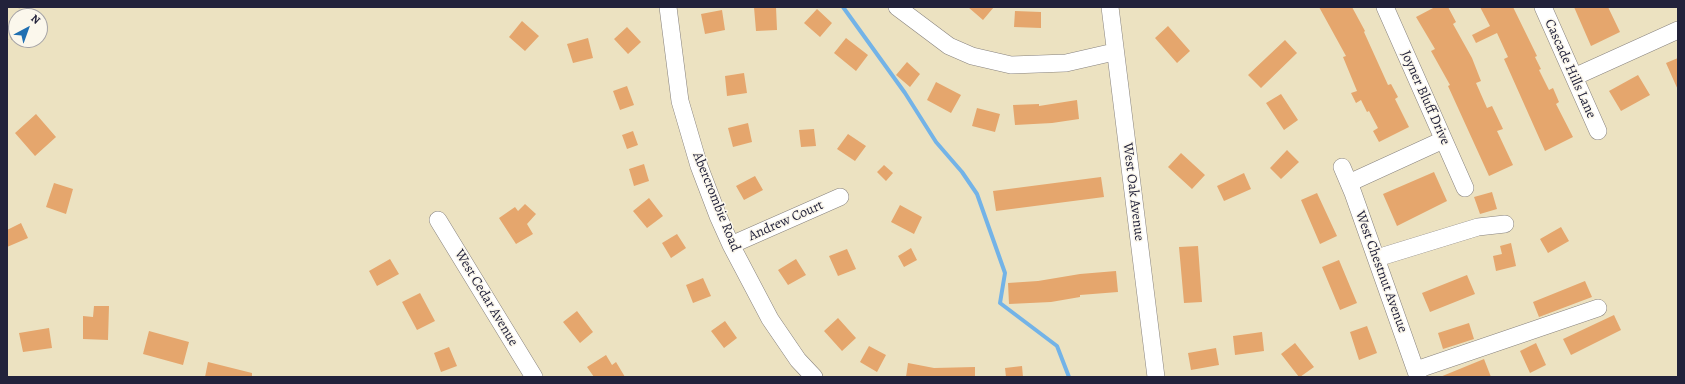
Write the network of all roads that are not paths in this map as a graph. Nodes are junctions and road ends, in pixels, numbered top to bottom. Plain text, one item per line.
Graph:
1 (668, 7) edge
2 (897, 7) edge
3 (1110, 7) edge
4 (1385, 7) edge
5 (1543, 7) edge
6 (1678, 30) edge
7 (1114, 52) junction
8 (1574, 77) junction
9 (1598, 132) dead end
10 (1443, 140) junction
11 (1342, 167) dead end
12 (1349, 183) junction
13 (1465, 188) dead end
14 (840, 197) dead end
15 (438, 220) dead end
16 (1505, 224) dead end
17 (731, 245) junction
18 (1377, 258) junction
19 (1598, 308) dead end
20 (1417, 374) edge
21 (534, 377) edge
22 (814, 377) edge
23 (1156, 377) edge

1 - 17 street, Abercrombie Road
2 - 7 street
3 - 7 street, West Oak Avenue
4 - 10 street, Joyner Bluff Drive
5 - 8 street, Cascade Hills Lane
6 - 8 street
7 - 23 street, West Oak Avenue
8 - 9 street, Cascade Hills Lane
10 - 12 street
10 - 13 street, Joyner Bluff Drive
11 - 12 street, West Chestnut Avenue
12 - 18 street, West Chestnut Avenue
14 - 17 street, Andrew Court
15 - 21 street, West Cedar Avenue
16 - 18 street
17 - 22 street, Abercrombie Road
18 - 20 street, West Chestnut Avenue
19 - 20 street

